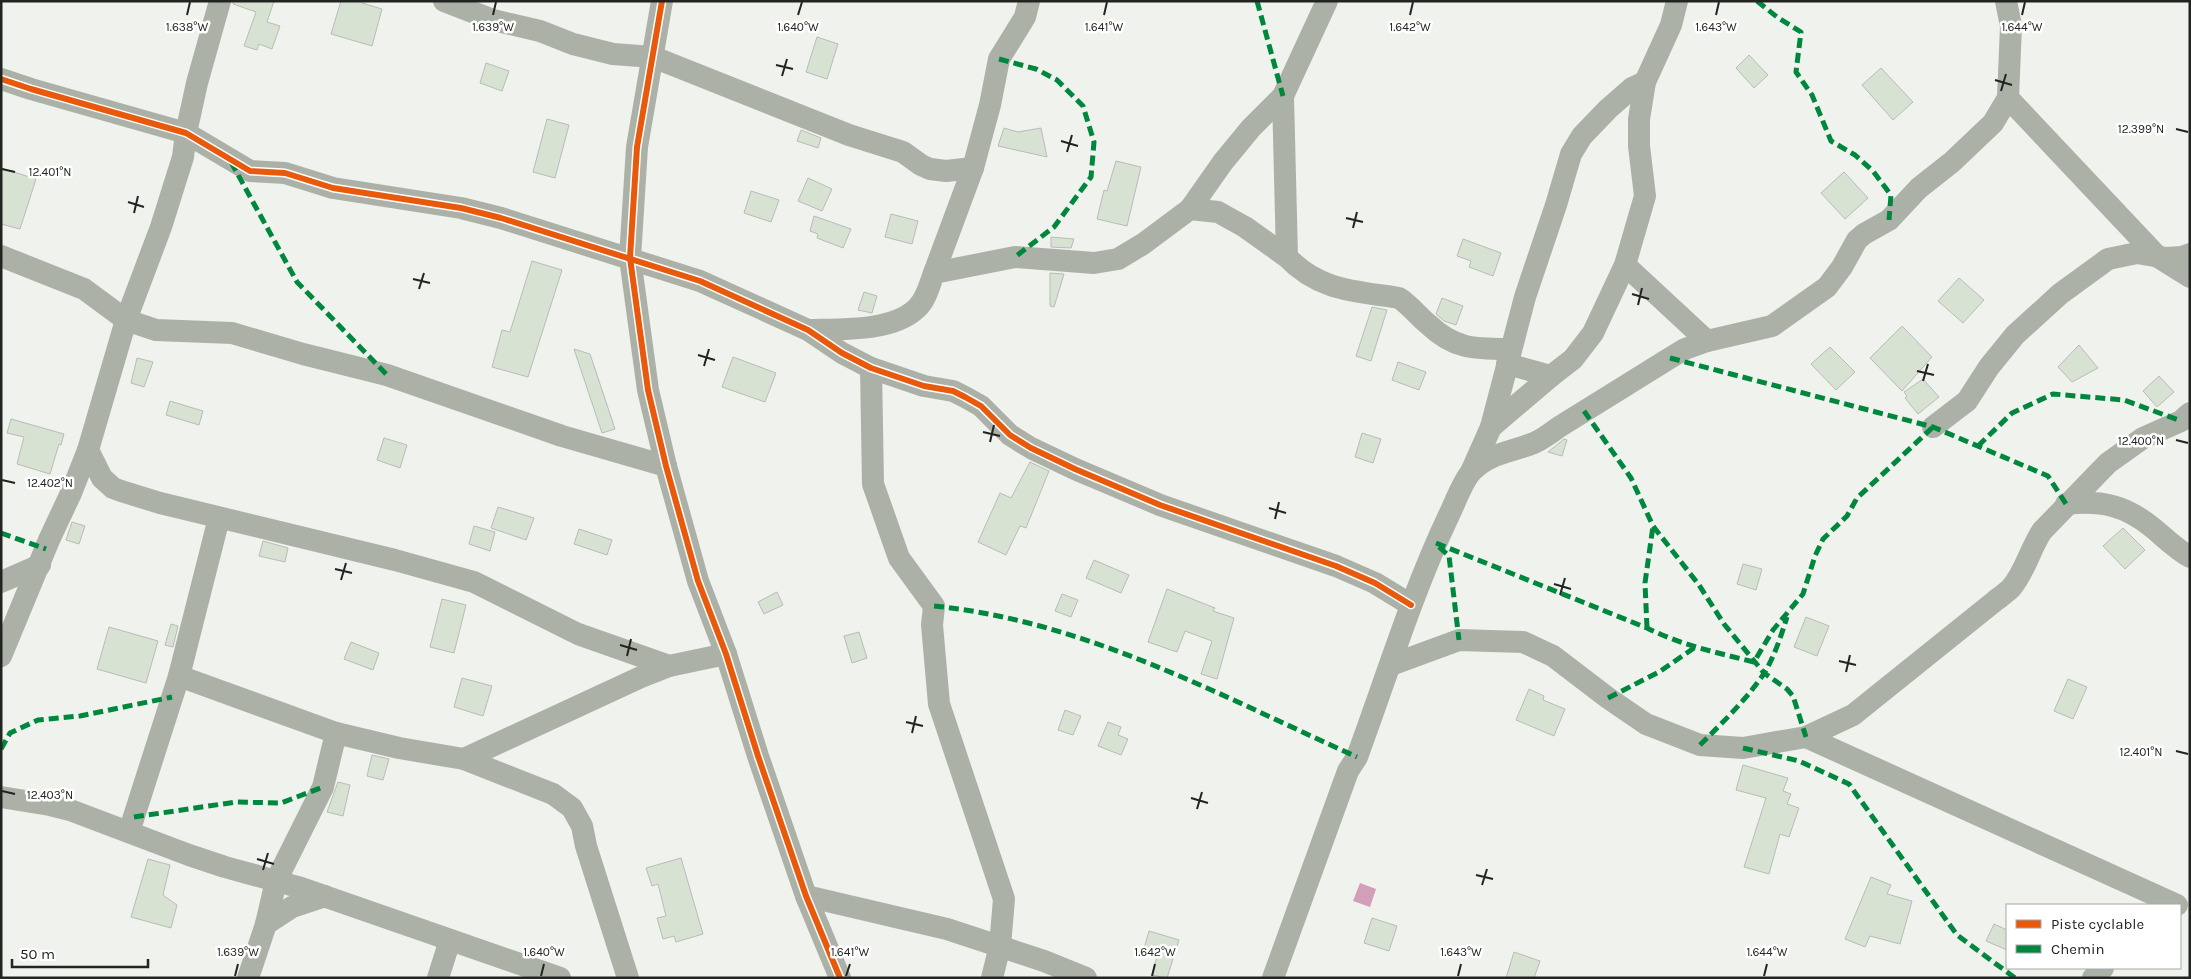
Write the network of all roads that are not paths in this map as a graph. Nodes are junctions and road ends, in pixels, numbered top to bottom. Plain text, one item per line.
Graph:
1 (220, 1) edge
2 (444, 1) edge
3 (662, 1) edge
4 (1029, 1) edge
5 (1327, 1) edge
6 (2006, 1) edge
7 (1680, 5) edge
8 (653, 57) junction
9 (1, 79) edge
10 (1645, 82) junction
11 (1283, 96) junction
12 (2008, 98) junction
13 (1993, 123) junction
14 (2038, 131) junction
15 (186, 133) junction
16 (973, 168) junction
17 (1190, 209) junction
18 (2190, 254) edge
19 (1, 256) edge
20 (1287, 257) junction
21 (2158, 257) junction
22 (630, 258) junction
23 (1625, 265) junction
24 (934, 273) junction
25 (2190, 277) edge
26 (126, 320) junction
27 (808, 330) junction
28 (1707, 341) junction
29 (1509, 356) junction
30 (871, 368) junction
31 (1551, 376) junction
32 (2190, 414) edge
33 (1490, 427) junction
34 (1933, 427) dead end
35 (88, 450) junction
36 (666, 466) junction
37 (1471, 472) junction
38 (113, 488) junction
39 (2066, 504) junction
40 (61, 514) junction
41 (219, 518) junction
42 (2190, 557) edge
43 (40, 565) junction
44 (1, 582) edge
45 (1411, 605) junction
46 (7, 625) edge
47 (726, 654) junction
48 (1, 656) edge
49 (1391, 665) junction
50 (669, 666) junction
51 (179, 676) junction
52 (336, 733) junction
53 (1806, 736) junction
54 (464, 759) junction
55 (1, 797) edge
56 (129, 832) junction
57 (276, 881) junction
58 (325, 896) junction
59 (806, 896) junction
60 (2175, 904) edge
61 (266, 924) junction
62 (450, 940) junction
63 (1000, 946) junction
64 (2102, 969) edge
65 (248, 978) edge
66 (438, 978) edge
67 (560, 978) edge
68 (628, 978) edge
69 (840, 978) edge
70 (992, 978) edge
71 (1086, 978) edge
72 (1272, 978) edge
73 (2093, 978) edge

1 - 15 street
2 - 8 street
3 - 8 street
4 - 16 street
5 - 11 street
6 - 12 street
7 - 10 street
8 - 16 street
8 - 22 street
9 - 15 street
10 - 23 street
10 - 29 street
11 - 17 street
11 - 20 street
12 - 13 street
12 - 14 street
13 - 14 street
13 - 28 street
14 - 21 street
15 - 22 street
15 - 26 street
16 - 24 street
17 - 20 street
17 - 24 street
18 - 21 street
19 - 26 street
20 - 29 street
21 - 25 street
21 - 34 street
22 - 27 street
22 - 36 street
23 - 28 street
23 - 31 street
24 - 27 street
26 - 35 street
26 - 36 street
27 - 30 street
28 - 37 street
29 - 31 street
29 - 33 street
30 - 45 street
30 - 63 street
31 - 33 street
32 - 39 street
33 - 37 street
35 - 38 street
35 - 40 street
36 - 47 street
37 - 45 street
38 - 40 street
38 - 41 street
39 - 42 street
39 - 53 street
40 - 43 street
41 - 50 street
41 - 51 street
43 - 44 street
43 - 46 street
45 - 49 street
46 - 48 street
47 - 50 street
47 - 59 street
49 - 53 street
49 - 72 street
50 - 54 street
51 - 52 street
51 - 56 street
52 - 54 street
52 - 57 street
53 - 60 street
54 - 68 street
55 - 56 street
56 - 57 street
57 - 58 street
57 - 61 street
58 - 61 street
58 - 62 street
59 - 63 street
59 - 69 street
61 - 65 street
62 - 66 street
62 - 67 street
63 - 70 street
63 - 71 street
64 - 73 street

